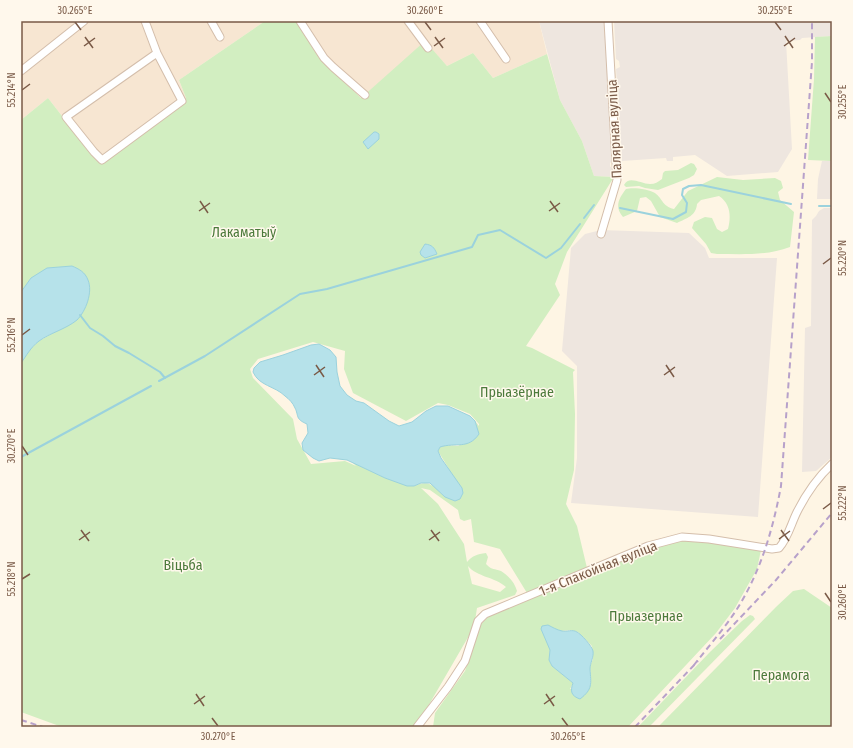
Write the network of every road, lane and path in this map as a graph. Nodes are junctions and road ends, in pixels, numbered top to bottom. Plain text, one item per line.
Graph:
1 (84, 21) edge
2 (145, 21) edge
3 (211, 21) edge
4 (300, 21) edge
5 (408, 21) edge
6 (480, 21) edge
7 (608, 21) edge
8 (220, 36) dead end
9 (428, 48) dead end
10 (157, 53) junction
11 (506, 59) dead end
12 (21, 71) edge
13 (365, 95) dead end
14 (601, 234) dead end
15 (832, 464) edge
16 (417, 727) edge

1 - 12 street
2 - 10 street
3 - 8 street
4 - 13 street
5 - 9 street
6 - 11 street
7 - 14 street, Палярная вуліца
10 - 10 street
15 - 16 street, 1-я Спакойная вуліца

